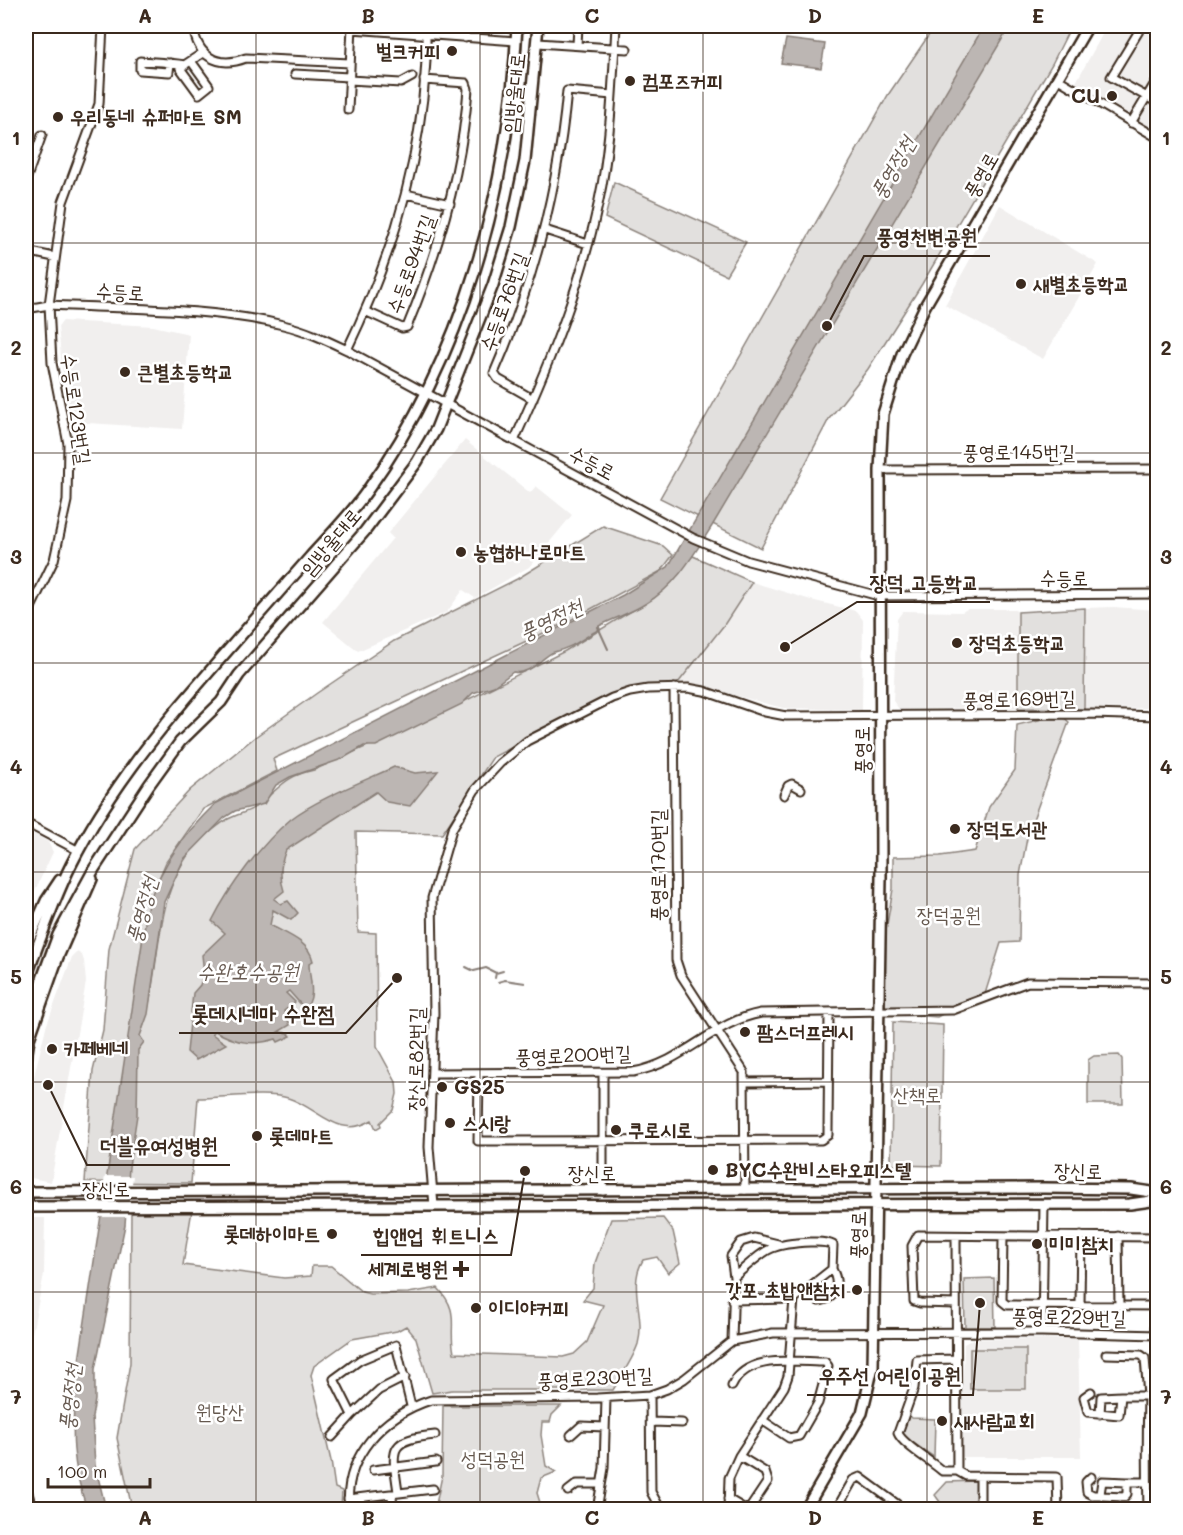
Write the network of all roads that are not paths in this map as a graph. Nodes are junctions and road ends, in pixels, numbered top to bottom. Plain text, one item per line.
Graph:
1 (103, 26) edge
2 (193, 26) edge
3 (425, 26) edge
4 (466, 26) edge
5 (517, 26) edge
6 (538, 26) edge
7 (578, 26) edge
8 (616, 26) edge
9 (1088, 26) edge
10 (1142, 26) edge
11 (352, 27) edge
12 (427, 36) junction
13 (465, 38) junction
14 (516, 41) junction
15 (537, 43) junction
16 (577, 45) junction
17 (615, 49) junction
18 (627, 49) dead end
19 (204, 52) junction
20 (170, 63) dead end
21 (350, 63) junction
22 (295, 74) dead end
23 (412, 77) dead end
24 (349, 78) junction
25 (1158, 78) edge
26 (1058, 79) junction
27 (424, 80) junction
28 (612, 94) junction
29 (1147, 97) junction
30 (1158, 103) edge
31 (348, 110) dead end
32 (1131, 123) junction
33 (42, 135) dead end
34 (1158, 138) edge
35 (26, 180) edge
36 (406, 194) junction
37 (450, 204) junction
38 (545, 230) junction
39 (588, 244) junction
40 (26, 251) edge
41 (54, 257) junction
42 (49, 305) junction
43 (26, 309) edge
44 (365, 311) junction
45 (347, 350) junction
46 (425, 393) junction
47 (533, 399) junction
48 (447, 405) junction
49 (514, 441) junction
50 (1158, 469) edge
51 (880, 470) junction
52 (1158, 594) edge
53 (879, 596) junction
54 (26, 618) edge
55 (674, 688) junction
56 (1158, 716) edge
57 (880, 717) junction
58 (801, 789) dead end
59 (784, 795) dead end
60 (26, 823) edge
61 (79, 850) junction
62 (70, 866) junction
63 (94, 869) junction
64 (26, 946) edge
65 (26, 978) edge
66 (1158, 982) edge
67 (879, 1012) junction
68 (829, 1013) junction
69 (26, 1023) edge
70 (719, 1030) junction
71 (26, 1059) edge
72 (433, 1073) junction
73 (603, 1073) junction
74 (479, 1074) junction
75 (746, 1082) junction
76 (828, 1082) junction
77 (746, 1140) junction
78 (603, 1141) junction
79 (877, 1189) junction
80 (746, 1190) junction
81 (603, 1191) junction
82 (26, 1192) edge
83 (434, 1192) junction
84 (1158, 1193) edge
85 (1158, 1200) edge
86 (876, 1204) junction
87 (1044, 1204) junction
88 (434, 1206) junction
89 (26, 1207) edge
90 (956, 1236) junction
91 (1081, 1236) junction
92 (1118, 1236) junction
93 (1003, 1237) junction
94 (1044, 1237) junction
95 (1157, 1237) edge
96 (778, 1244) junction
97 (832, 1269) junction
98 (734, 1277) junction
99 (803, 1293) junction
100 (794, 1299) junction
101 (732, 1300) junction
102 (956, 1304) junction
103 (1080, 1304) junction
104 (1042, 1305) junction
105 (1119, 1306) junction
106 (1157, 1306) edge
107 (793, 1332) junction
108 (873, 1332) junction
109 (1042, 1332) junction
110 (957, 1333) junction
111 (1156, 1335) edge
112 (732, 1341) junction
113 (1106, 1354) dead end
114 (956, 1359) junction
115 (791, 1362) junction
116 (405, 1377) junction
117 (732, 1386) dead end
118 (1091, 1392) dead end
119 (650, 1395) junction
120 (1121, 1396) junction
121 (1148, 1396) junction
122 (1158, 1396) edge
123 (606, 1398) junction
124 (411, 1406) junction
125 (1101, 1414) junction
126 (352, 1415) junction
127 (762, 1420) junction
128 (652, 1422) junction
129 (681, 1423) dead end
130 (605, 1427) junction
131 (435, 1435) dead end
132 (571, 1435) dead end
133 (332, 1437) dead end
134 (739, 1456) junction
135 (436, 1462) dead end
136 (394, 1468) junction
137 (373, 1470) dead end
138 (957, 1472) junction
139 (980, 1476) junction
140 (1091, 1477) dead end
141 (1127, 1482) junction
142 (1147, 1482) junction
143 (601, 1484) junction
144 (433, 1488) dead end
145 (26, 1491) edge
146 (568, 1491) dead end
147 (395, 1494) junction
148 (1101, 1496) junction
149 (348, 1499) junction
150 (728, 1499) junction
151 (31, 1509) edge
152 (349, 1509) edge
153 (393, 1509) edge
154 (597, 1509) edge
155 (661, 1509) edge
156 (728, 1509) edge
157 (805, 1509) edge
158 (836, 1509) edge
159 (904, 1509) edge
160 (980, 1509) edge
161 (1058, 1509) edge
162 (1154, 1509) edge

1 - 41 street, 수등로123번길
2 - 19 street
3 - 12 street, 수등로94번길
4 - 13 street
5 - 14 main road, 임방울대로
6 - 15 main road, 임방울대로
7 - 16 street
8 - 17 street
9 - 26 main road, 풍영로
10 - 29 street
11 - 12 street
11 - 21 street
12 - 13 street
12 - 27 street, 수등로94번길
13 - 14 street
14 - 46 main road, 임방울대로
15 - 16 street
15 - 48 main road, 임방울대로
16 - 17 street
17 - 18 street
17 - 28 street
19 - 20 street
19 - 21 street
21 - 24 street
22 - 24 street
23 - 24 street
24 - 31 street
25 - 29 street
26 - 32 street
26 - 51 main road, 풍영로
27 - 36 street, 수등로94번길
27 - 37 street, 수등로94번길
28 - 38 street, 수등로76번길
28 - 39 street
29 - 30 street
29 - 32 street
32 - 34 street
33 - 35 street
36 - 37 street, 수등로94번길
36 - 44 street, 수등로94번길
37 - 44 street, 수등로94번길
38 - 39 street
38 - 47 street, 수등로76번길
39 - 47 street
40 - 41 street
41 - 42 street, 수등로123번길
42 - 43 street, 수등로
42 - 45 street, 수등로
42 - 54 street, 수등로123번길
44 - 45 street, 수등로94번길
45 - 46 street, 수등로
46 - 48 street, 수등로
46 - 61 main road, 임방울대로
47 - 49 street
48 - 49 street, 수등로
48 - 63 main road, 임방울대로
49 - 53 street, 수등로
50 - 51 street, 풍영로145번길
51 - 53 main road, 풍영로
52 - 53 street, 수등로
53 - 57 main road, 풍영로
55 - 57 street
55 - 70 street, 풍영로170번길
55 - 72 street, 장신로82번길
56 - 57 street, 풍영로169번길
57 - 67 main road, 풍영로
58 - 59 street
60 - 61 street
61 - 62 main road, 임방울대로
62 - 64 main road
62 - 65 main road, 임방울대로
63 - 69 main road, 임방울대로
63 - 71 main road
66 - 67 street, 풍영로200번길
67 - 68 street, 풍영로200번길
67 - 79 main road, 풍영로
68 - 70 street, 풍영로200번길
68 - 76 street
70 - 73 street, 풍영로200번길
70 - 75 street, 풍영로170번길
72 - 74 street, 풍영로200번길
72 - 83 street, 장신로82번길
73 - 74 street, 풍영로200번길
73 - 78 street
74 - 78 street
75 - 76 street
75 - 77 street
76 - 77 street
77 - 78 street
77 - 80 street
78 - 81 street
79 - 80 main road, 장신로
79 - 84 main road, 장신로
79 - 86 main road, 풍영로
80 - 81 main road, 장신로
81 - 83 main road, 장신로
82 - 83 main road, 장신로
83 - 88 street, 장신로82번길
85 - 87 main road, 장신로
86 - 87 main road, 장신로
86 - 88 main road, 장신로
86 - 108 main road, 풍영로
87 - 94 street
88 - 89 main road, 장신로
90 - 93 street
90 - 102 street
90 - 102 street
91 - 92 street
91 - 94 street
91 - 103 street
92 - 95 street
92 - 105 street
93 - 94 street
93 - 104 street
94 - 104 street
95 - 106 street
96 - 97 street
96 - 98 street
96 - 98 street
97 - 99 street
97 - 99 street
98 - 101 street
99 - 100 street
100 - 101 street
100 - 107 street
101 - 112 street
102 - 110 street
103 - 104 street
103 - 105 street
104 - 109 street
105 - 106 street
106 - 111 street
107 - 108 street, 풍영로230번길
107 - 112 street, 풍영로230번길
107 - 115 street
108 - 110 street, 풍영로229번길
108 - 157 main road, 풍영로
109 - 110 street, 풍영로229번길
109 - 111 street, 풍영로229번길
110 - 114 street
112 - 119 street, 풍영로230번길
113 - 121 street
114 - 138 street
114 - 138 street
115 - 117 street
115 - 127 street
115 - 127 street
116 - 124 street
116 - 126 street
116 - 126 street
118 - 125 street
119 - 123 street, 풍영로230번길
119 - 128 street
120 - 121 street
120 - 125 street
120 - 125 street
121 - 122 street
121 - 142 street
123 - 124 street, 풍영로230번길
123 - 130 street
124 - 149 street
126 - 133 street
127 - 134 street
128 - 129 street
128 - 155 street
130 - 132 street
130 - 143 street
131 - 136 street
134 - 150 street
134 - 150 street
135 - 136 street
136 - 137 street
136 - 147 street
138 - 139 street
139 - 160 street
139 - 161 street
140 - 148 street
141 - 142 street
141 - 148 street
141 - 148 street
142 - 162 street
143 - 146 street
143 - 154 street
144 - 147 street
145 - 151 main road
147 - 149 street
147 - 153 street
149 - 152 street
150 - 156 street
158 - 159 street

